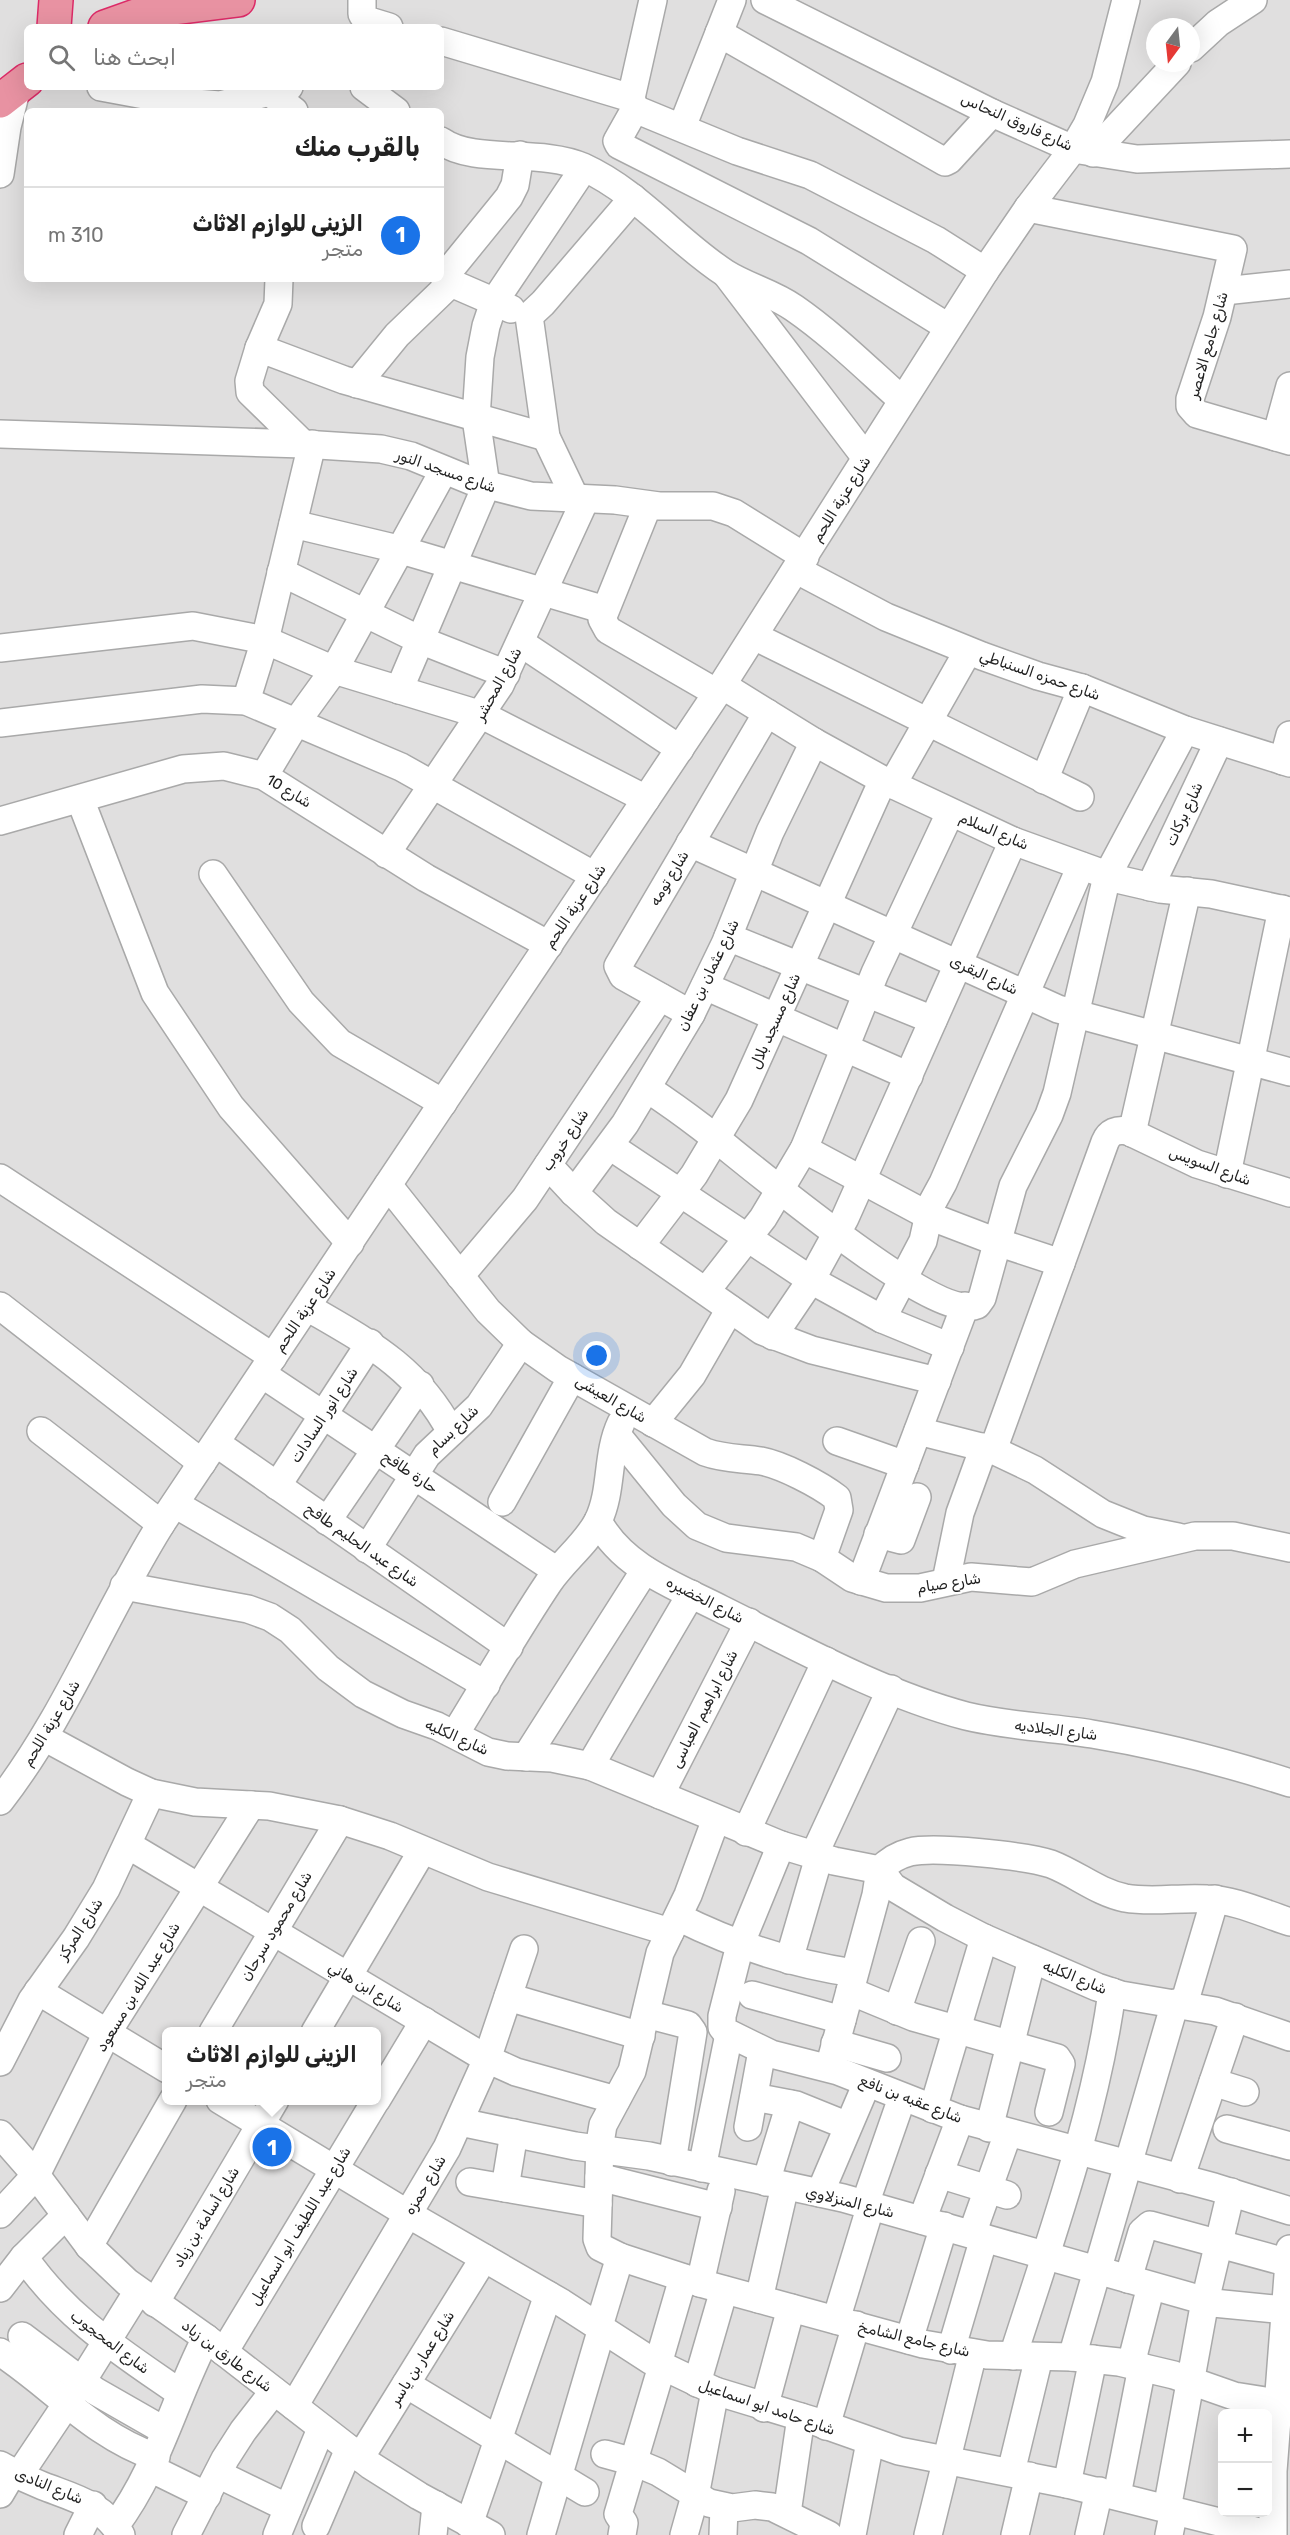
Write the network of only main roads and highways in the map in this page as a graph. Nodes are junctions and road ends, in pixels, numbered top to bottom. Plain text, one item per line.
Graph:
1 (56, 0) edge
2 (238, 0) edge
3 (140, 13) edge
4 (54, 24) edge
5 (112, 24) edge

1 - 4 highway
2 - 3 highway
3 - 5 highway

